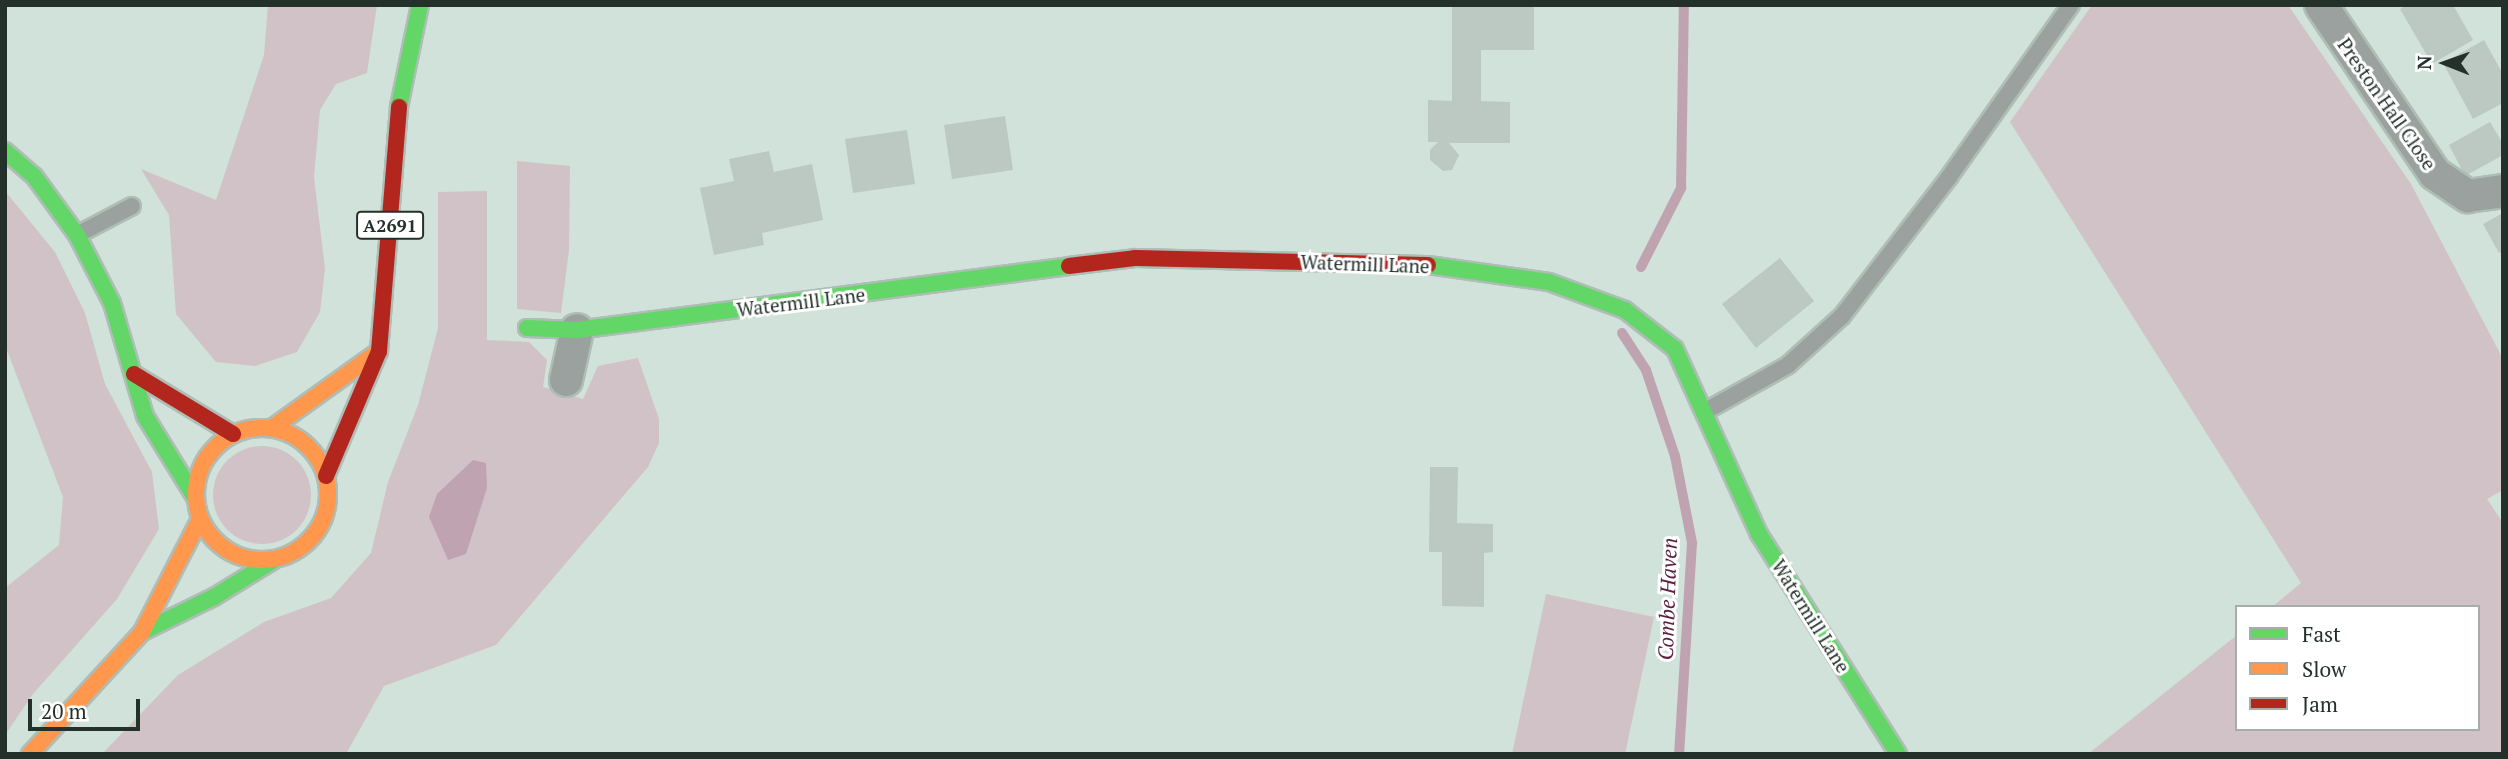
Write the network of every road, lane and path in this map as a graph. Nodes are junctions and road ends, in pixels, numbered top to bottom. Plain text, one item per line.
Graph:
1 (420, 5) edge
2 (2071, 5) edge
3 (2320, 5) edge
4 (5, 151) edge
5 (2503, 191) edge
6 (132, 206) dead end
7 (77, 235) junction
8 (527, 328) dead end
9 (577, 331) junction
10 (379, 351) junction
11 (134, 374) junction
12 (566, 380) dead end
13 (1703, 412) junction
14 (272, 428) junction
15 (233, 435) junction
16 (326, 476) junction
17 (195, 499) junction
18 (200, 519) junction
19 (274, 560) junction
20 (142, 632) junction
21 (30, 754) edge
22 (1898, 754) edge

1 - 10 street, A2691
2 - 13 lane
3 - 5 street, Preston Hall Close
4 - 7 street
6 - 7 lane
7 - 11 street
8 - 9 street, Watermill Lane
9 - 12 street
9 - 13 street, Watermill Lane
10 - 14 street
10 - 16 street, A2691
11 - 15 street
11 - 17 street
13 - 22 street, Watermill Lane
14 - 15 street
14 - 16 street
15 - 17 street
16 - 19 street
17 - 18 street
18 - 19 street
18 - 20 street
19 - 20 street
20 - 21 street

